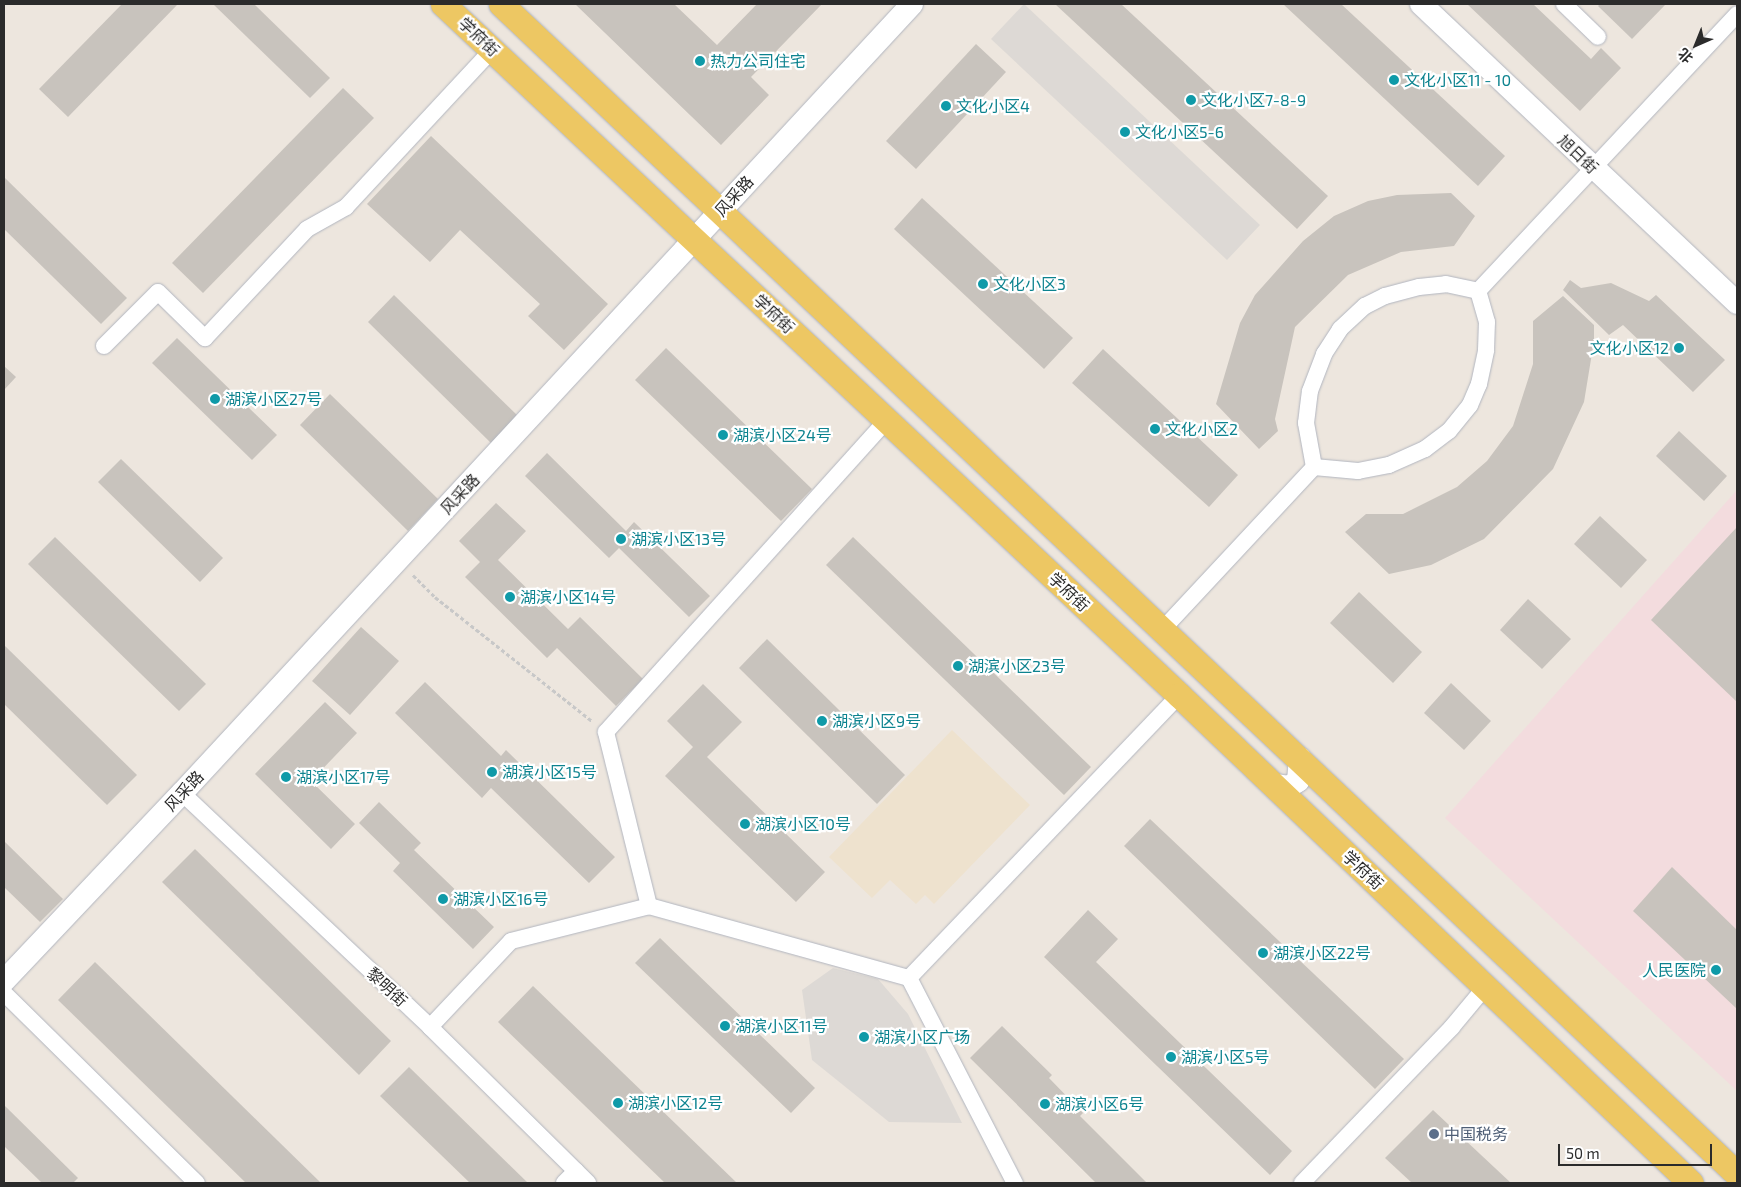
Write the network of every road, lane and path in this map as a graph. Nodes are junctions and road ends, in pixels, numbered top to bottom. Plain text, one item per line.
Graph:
1 (443, 4) edge
2 (501, 4) edge
3 (912, 4) edge
4 (1421, 4) edge
5 (1564, 4) edge
6 (1737, 14) edge
7 (1598, 37) dead end
8 (492, 50) junction
9 (1593, 168) junction
10 (720, 209) junction
11 (695, 240) junction
12 (1478, 290) junction
13 (1737, 303) edge
14 (104, 346) dead end
15 (886, 420) junction
16 (1314, 467) junction
17 (398, 560) junction
18 (1162, 629) junction
19 (1178, 695) junction
20 (606, 732) junction
21 (1300, 758) junction
22 (1274, 785) junction
23 (182, 793) junction
24 (648, 906) junction
25 (909, 978) junction
26 (4, 981) edge
27 (1486, 986) junction
28 (4, 993) edge
29 (430, 1027) junction
30 (576, 1171) junction
31 (1737, 1174) edge
32 (196, 1183) edge
33 (564, 1183) edge
34 (588, 1183) edge
35 (1015, 1183) edge
36 (1302, 1183) edge
37 (1691, 1183) edge

1 - 8 main road, 学府街
2 - 10 main road
3 - 10 main road, 风采路
4 - 9 main road, 旭日街
5 - 7 street
6 - 9 street
8 - 11 main road, 学府街
8 - 14 street
9 - 12 street
9 - 13 main road, 旭日街
10 - 11 main road, 风采路
10 - 18 main road
11 - 15 main road, 学府街
11 - 17 main road, 风采路
12 - 16 street
12 - 16 street
15 - 19 main road, 学府街
15 - 20 street
16 - 18 street
17 - 20 path
17 - 23 main road, 风采路
18 - 21 main road
19 - 22 main road, 学府街
19 - 25 street
20 - 24 street
21 - 22 main road
21 - 31 main road
22 - 27 main road, 学府街
23 - 26 main road, 风采路
23 - 29 street, 黎明街
24 - 25 street
24 - 29 street
25 - 35 street
27 - 36 street
27 - 37 main road, 学府街
28 - 32 street
29 - 30 street, 黎明街
30 - 33 street
30 - 34 street, 黎明街

